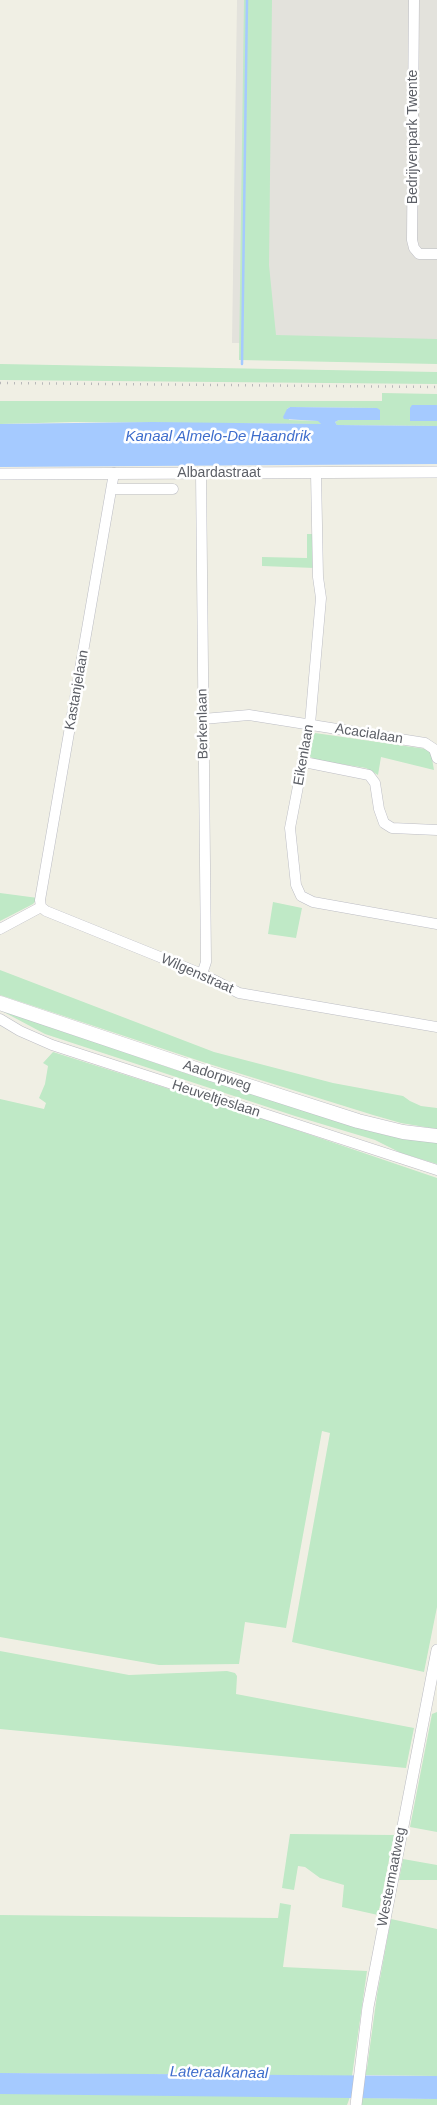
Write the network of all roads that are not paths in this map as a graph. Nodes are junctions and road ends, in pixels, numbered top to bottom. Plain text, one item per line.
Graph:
1 (414, 0) edge
2 (437, 254) edge
3 (437, 472) edge
4 (114, 473) junction
5 (201, 473) junction
6 (316, 473) junction
7 (0, 474) edge
8 (112, 489) junction
9 (172, 489) dead end
10 (203, 719) junction
11 (310, 724) junction
12 (437, 758) edge
13 (304, 762) junction
14 (437, 830) edge
15 (41, 907) junction
16 (437, 924) edge
17 (0, 929) edge
18 (202, 974) junction
19 (0, 1003) edge
20 (0, 1019) edge
21 (437, 1027) edge
22 (437, 1136) edge
23 (437, 1170) edge
24 (437, 1650) edge
25 (356, 2102) edge

1 - 2 street, Bedrijvenpark Twente
3 - 6 street, Albardastraat
4 - 5 street, Albardastraat
4 - 7 street, Albardastraat
4 - 8 street, Kastanjelaan
5 - 6 street, Albardastraat
5 - 10 street, Berkenlaan
6 - 11 street, Eikenlaan
8 - 9 street, Albardastraat
8 - 15 street, Kastanjelaan
10 - 11 street, Acacialaan
10 - 18 street, Berkenlaan
11 - 12 street, Acacialaan
11 - 13 street, Eikenlaan
13 - 14 street
13 - 16 street, Eikenlaan
15 - 17 street
15 - 18 street, Wilgenstraat
18 - 21 street, Wilgenstraat
19 - 22 main road, Aadorpweg
20 - 23 street, Heuveltjeslaan
24 - 25 street, Westermaatweg

